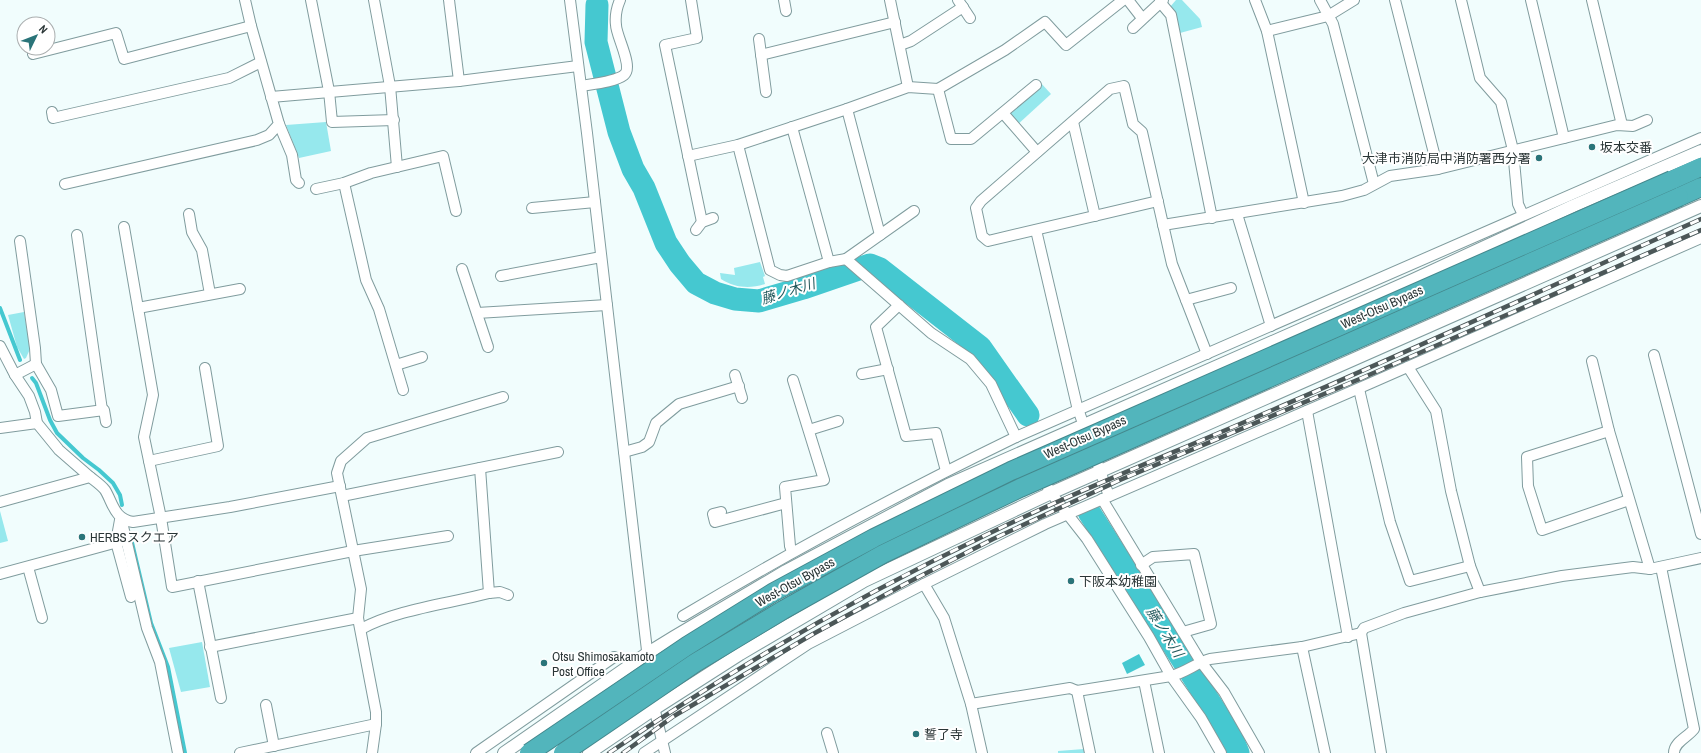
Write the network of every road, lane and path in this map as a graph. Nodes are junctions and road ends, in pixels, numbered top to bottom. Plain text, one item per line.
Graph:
1 (245, 0) edge
2 (311, 0) edge
3 (374, 0) edge
4 (449, 0) edge
5 (570, 0) edge
6 (620, 0) edge
7 (691, 0) edge
8 (784, 0) edge
9 (890, 0) edge
10 (1123, 0) edge
11 (1128, 0) edge
12 (1255, 0) edge
13 (1320, 0) edge
14 (1354, 0) edge
15 (1395, 0) edge
16 (1461, 0) edge
17 (1531, 0) edge
18 (1592, 0) edge
19 (1162, 1) edge
20 (960, 4) edge
21 (786, 11) dead end
22 (1328, 16) junction
23 (970, 18) dead end
24 (1142, 18) junction
25 (896, 22) junction
26 (251, 26) junction
27 (1133, 28) dead end
28 (1266, 31) junction
29 (759, 40) dead end
30 (900, 45) junction
31 (56, 48) edge
32 (762, 55) junction
33 (261, 62) junction
34 (578, 66) junction
35 (459, 81) junction
36 (1036, 85) dead end
37 (390, 86) junction
38 (581, 86) junction
39 (908, 87) junction
40 (938, 89) junction
41 (329, 91) junction
42 (766, 92) dead end
43 (271, 97) junction
44 (847, 109) junction
45 (1003, 113) junction
46 (50, 116) dead end
47 (394, 120) junction
48 (1647, 120) dead end
49 (1073, 122) junction
50 (279, 124) junction
51 (1622, 125) junction
52 (792, 127) junction
53 (1564, 138) junction
54 (1701, 138) edge
55 (738, 145) junction
56 (1513, 150) junction
57 (1701, 151) edge
58 (1037, 152) junction
59 (688, 156) junction
60 (397, 167) junction
61 (1701, 167) edge
62 (1438, 169) junction
63 (344, 183) junction
64 (64, 184) dead end
65 (299, 184) dead end
66 (1374, 184) junction
67 (1701, 187) edge
68 (316, 189) dead end
69 (1569, 199) junction
70 (1158, 201) junction
71 (595, 202) junction
72 (1304, 203) junction
73 (1701, 206) edge
74 (532, 208) dead end
75 (914, 211) dead end
76 (456, 212) dead end
77 (189, 214) dead end
78 (1237, 214) junction
79 (1523, 215) junction
80 (1095, 216) junction
81 (713, 218) dead end
82 (1212, 218) junction
83 (1509, 220) junction
84 (1163, 225) junction
85 (124, 227) dead end
86 (1036, 230) junction
87 (1514, 233) junction
88 (77, 235) dead end
89 (880, 235) junction
90 (1701, 238) edge
91 (20, 241) dead end
92 (601, 256) junction
93 (1585, 256) junction
94 (848, 261) junction
95 (829, 262) junction
96 (462, 269) dead end
97 (501, 276) dead end
98 (1359, 286) junction
99 (1231, 288) dead end
100 (240, 289) dead end
101 (210, 294) junction
102 (1186, 300) junction
103 (1365, 301) junction
104 (607, 305) junction
105 (899, 305) junction
106 (138, 308) junction
107 (477, 313) junction
108 (1271, 326) junction
109 (0, 346) edge
110 (488, 347) dead end
111 (1207, 354) junction
112 (1654, 355) dead end
113 (422, 357) dead end
114 (1592, 361) dead end
115 (36, 364) junction
116 (396, 365) junction
117 (1408, 367) junction
118 (205, 368) dead end
119 (888, 369) junction
120 (735, 374) dead end
121 (862, 374) dead end
122 (14, 375) junction
123 (794, 380) dead end
124 (738, 386) junction
125 (1359, 389) junction
126 (403, 390) dead end
127 (503, 397) dead end
128 (742, 398) dead end
129 (102, 410) junction
130 (1079, 410) junction
131 (1307, 411) junction
132 (838, 421) dead end
133 (106, 422) dead end
134 (37, 423) junction
135 (1084, 425) junction
136 (0, 428) edge
137 (809, 430) junction
138 (1610, 430) junction
139 (1016, 437) junction
140 (1004, 443) junction
141 (1027, 450) junction
142 (558, 452) dead end
143 (624, 452) junction
144 (1009, 457) junction
145 (148, 461) junction
146 (480, 468) junction
147 (946, 471) junction
148 (1100, 471) junction
149 (90, 477) junction
150 (340, 486) junction
151 (1051, 493) junction
152 (342, 496) junction
153 (1105, 497) junction
154 (1629, 500) junction
155 (0, 502) edge
156 (786, 503) junction
157 (870, 507) junction
158 (721, 512) dead end
159 (1067, 514) junction
160 (121, 518) junction
161 (161, 518) junction
162 (878, 521) junction
163 (841, 522) junction
164 (1701, 534) edge
165 (448, 536) dead end
166 (849, 537) junction
167 (121, 541) junction
168 (353, 551) junction
169 (792, 552) junction
170 (1701, 558) edge
171 (1141, 565) junction
172 (1470, 566) junction
173 (28, 567) junction
174 (1661, 567) junction
175 (1650, 569) junction
176 (0, 574) edge
177 (198, 581) junction
178 (734, 581) junction
179 (924, 584) junction
180 (1480, 592) junction
181 (489, 593) junction
182 (508, 594) dead end
183 (743, 596) junction
184 (131, 597) dead end
185 (683, 616) dead end
186 (42, 618) dead end
187 (358, 618) junction
188 (361, 630) junction
189 (1183, 632) junction
190 (1361, 634) junction
191 (1348, 637) junction
192 (210, 647) junction
193 (1302, 647) junction
194 (648, 653) junction
195 (614, 656) dead end
196 (1199, 662) junction
197 (588, 675) junction
198 (1175, 676) junction
199 (1144, 681) junction
200 (597, 688) junction
201 (1077, 690) junction
202 (221, 698) dead end
203 (971, 704) junction
204 (266, 705) dead end
205 (654, 709) junction
206 (535, 712) junction
207 (376, 724) junction
208 (544, 725) junction
209 (827, 733) dead end
210 (494, 740) junction
211 (663, 740) junction
212 (274, 746) junction
213 (178, 753) edge
214 (240, 753) edge
215 (372, 753) edge
216 (476, 753) edge
217 (504, 753) edge
218 (529, 753) edge
219 (563, 753) edge
220 (589, 753) edge
221 (644, 753) edge
222 (665, 753) edge
223 (833, 753) edge
224 (982, 753) edge
225 (1090, 753) edge
226 (1159, 753) edge
227 (1221, 753) edge
228 (1259, 753) edge
229 (1325, 753) edge
230 (1381, 753) edge
231 (1674, 753) edge

1 - 26 street
2 - 41 street
3 - 37 street
4 - 35 street
5 - 34 street
6 - 38 street
7 - 59 street
8 - 21 street
9 - 25 street
10 - 40 street
11 - 24 street
12 - 28 street
13 - 22 street
14 - 22 street
15 - 62 street
16 - 56 street
17 - 53 street
18 - 51 street
19 - 24 street
19 - 82 street
20 - 23 street
20 - 30 street
22 - 28 street
22 - 66 street
24 - 27 street
25 - 30 street
25 - 32 street
26 - 31 street
26 - 33 street
28 - 72 street
29 - 32 street
30 - 39 street
32 - 42 street
33 - 43 street
33 - 46 street
34 - 35 street
34 - 38 street
35 - 37 street
36 - 45 street
37 - 41 street
37 - 47 street
38 - 71 street
39 - 40 street
39 - 44 street
40 - 45 street
41 - 43 street
41 - 47 street
43 - 50 street
44 - 52 street
44 - 89 street
45 - 58 street
47 - 60 street
48 - 51 street
49 - 58 street
49 - 70 street
49 - 80 street
50 - 64 street
50 - 65 street
51 - 53 street
52 - 55 street
52 - 95 street
53 - 56 street
54 - 69 street
55 - 59 street
55 - 95 street
56 - 62 street
56 - 79 street
57 - 69 street
58 - 86 street
59 - 81 street
60 - 63 street
60 - 76 street
61 - 218 highway, West-Otsu Bypass, bridge
62 - 66 street
63 - 68 street
63 - 116 street
66 - 72 street
67 - 219 highway, West-Otsu Bypass, bridge
69 - 79 street
69 - 87 street
69 - 93 street
70 - 80 street
70 - 84 street
71 - 74 street
71 - 92 street
72 - 78 street
73 - 93 street
75 - 89 street
77 - 101 street
78 - 82 street
78 - 108 street
79 - 83 street
80 - 86 street
82 - 84 street
83 - 87 street
83 - 98 street
84 - 102 street
85 - 106 street
86 - 130 street
87 - 103 street
88 - 129 street
89 - 94 street
90 - 117 street
91 - 115 street
92 - 97 street
92 - 104 street
93 - 148 street
94 - 95 street
94 - 105 street
96 - 107 street
98 - 103 street
98 - 108 street
99 - 102 street
100 - 101 street
101 - 106 street
102 - 111 street
103 - 135 street
104 - 107 street
104 - 143 street
105 - 119 street
105 - 139 street
106 - 145 street
107 - 110 street
108 - 111 street
109 - 122 street
111 - 130 street
112 - 164 street
113 - 116 street
114 - 138 street
115 - 122 street
115 - 129 street
116 - 126 street
117 - 125 street
117 - 172 street
118 - 145 street
119 - 121 street
119 - 147 street
120 - 124 street
122 - 134 street
123 - 137 street
124 - 128 street
124 - 143 street
125 - 131 street
125 - 172 street
127 - 150 street
129 - 133 street
130 - 135 street
130 - 139 street
131 - 153 street
131 - 191 street
132 - 137 street
134 - 136 street
134 - 149 street
135 - 141 street
135 - 148 street
137 - 156 street
138 - 154 street
138 - 154 street
139 - 140 street
140 - 144 street
140 - 147 street
141 - 144 street
141 - 151 street
142 - 146 street
143 - 194 street
144 - 162 street
145 - 161 street
146 - 152 street
146 - 181 street
147 - 157 street
148 - 151 street
148 - 153 street
149 - 155 street
149 - 160 street
150 - 152 street
150 - 161 street
151 - 159 street
151 - 205 street
152 - 168 street
153 - 159 street
153 - 171 street
154 - 175 street
156 - 158 street
156 - 169 street
157 - 162 street
157 - 163 street
159 - 179 street
159 - 198 street
160 - 161 street
160 - 167 street
161 - 177 street
162 - 166 street
163 - 166 street
163 - 169 street
165 - 168 street
166 - 183 street
167 - 173 street
167 - 184 street
167 - 213 street
168 - 177 street
168 - 187 street
169 - 178 street
170 - 174 street
171 - 189 street
171 - 189 street
172 - 180 street
173 - 176 street
173 - 186 street
174 - 175 street
174 - 231 street
175 - 180 street
177 - 192 street
178 - 183 street
178 - 185 street
179 - 203 street
179 - 211 street
180 - 190 street
181 - 182 street
181 - 188 street
183 - 194 street
187 - 188 street
187 - 192 street
188 - 207 street
189 - 196 street
190 - 191 street
190 - 230 street
191 - 193 street
192 - 202 street
193 - 196 street
193 - 229 street
194 - 200 street
194 - 205 street
195 - 197 street
196 - 198 street
196 - 228 street
197 - 200 street
197 - 206 street
198 - 199 street
198 - 227 street
199 - 201 street
199 - 226 street
200 - 208 street
201 - 203 street
201 - 225 street
203 - 224 street
204 - 212 street
205 - 211 street
205 - 220 street
206 - 208 street
206 - 210 street
207 - 212 street
207 - 215 street
208 - 217 street
208 - 219 street
209 - 223 street
210 - 216 street
210 - 217 street
211 - 221 street
211 - 222 street
212 - 214 street

